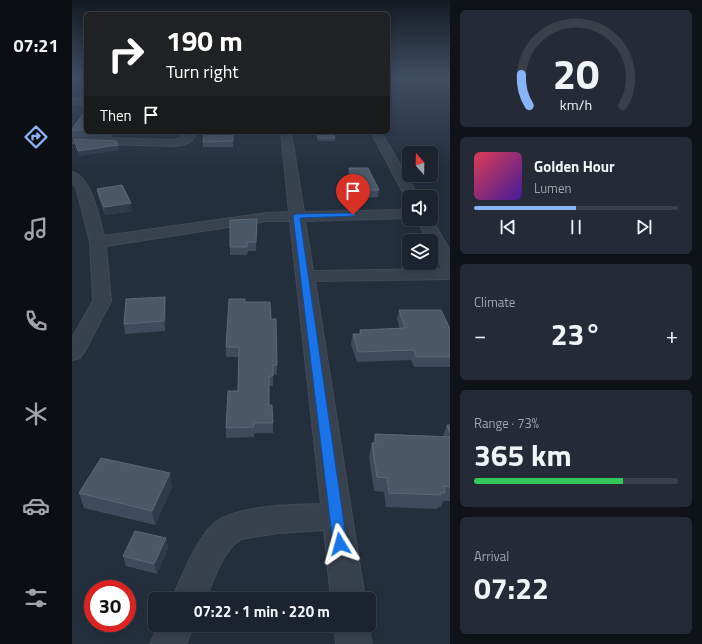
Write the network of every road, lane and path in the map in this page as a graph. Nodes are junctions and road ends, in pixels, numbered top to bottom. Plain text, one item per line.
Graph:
1 (191, 134) edge
2 (286, 134) edge
3 (377, 134) edge
4 (72, 140) edge
5 (72, 176) edge
6 (408, 190) edge
7 (402, 214) edge
8 (296, 216) junction
9 (428, 226) edge
10 (98, 242) junction
11 (450, 266) edge
12 (450, 274) edge
13 (304, 276) junction
14 (72, 353) edge
15 (336, 516) junction
16 (192, 592) edge
17 (347, 592) edge
18 (174, 632) edge
19 (352, 632) edge
20 (168, 644) edge
21 (354, 644) edge

1 - 4 street
2 - 8 street
3 - 6 street
5 - 10 street
7 - 8 street
8 - 10 street
8 - 13 street
9 - 11 street
10 - 14 street
12 - 13 street
13 - 15 street
15 - 16 street
15 - 17 street
18 - 20 street
19 - 21 street

